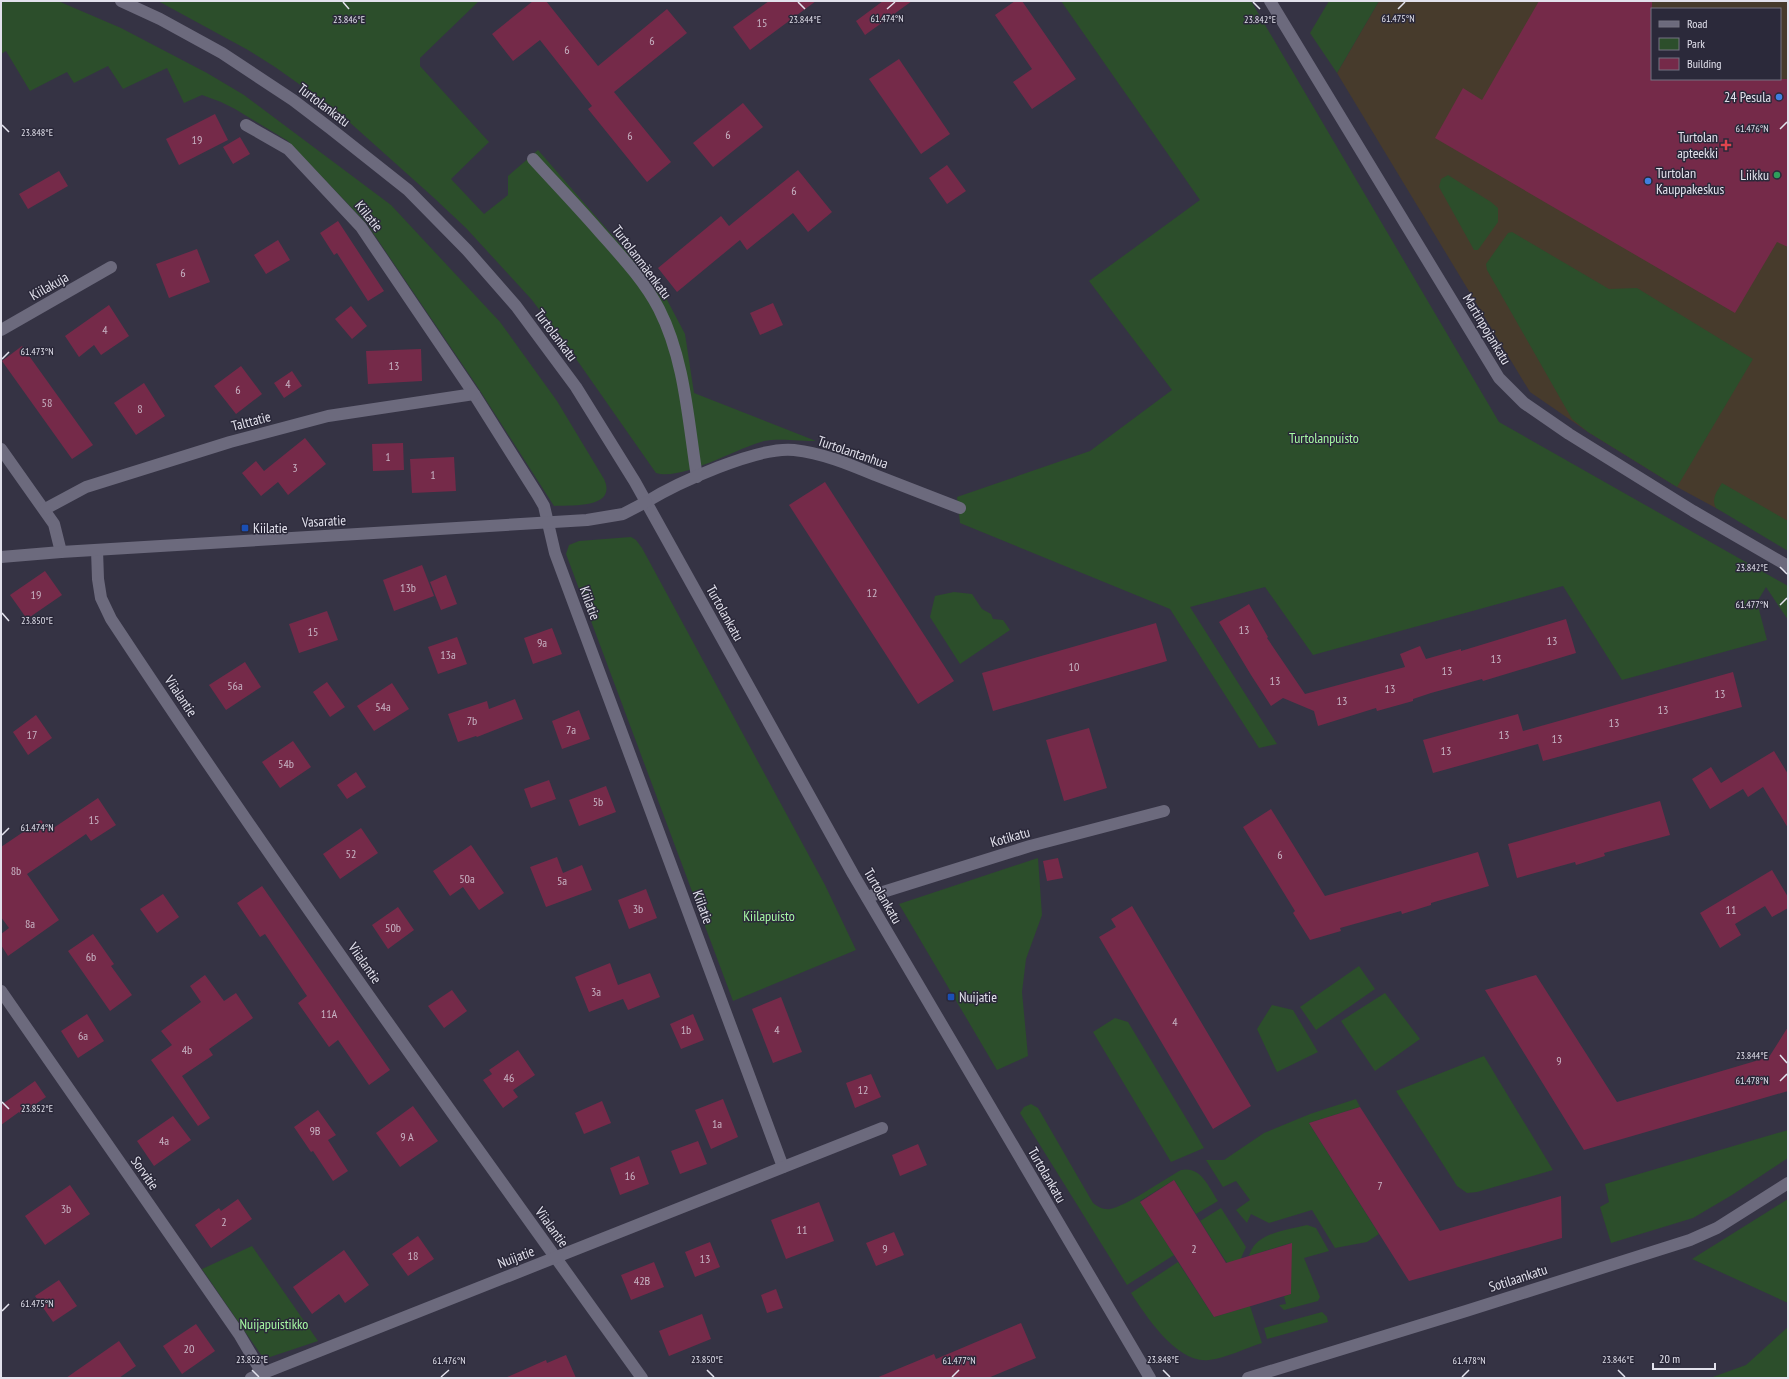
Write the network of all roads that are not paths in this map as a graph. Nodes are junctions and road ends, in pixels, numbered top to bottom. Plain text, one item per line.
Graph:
1 (121, 1) edge
2 (1270, 1) edge
3 (246, 125) dead end
4 (533, 159) dead end
5 (111, 267) dead end
6 (1, 330) edge
7 (474, 394) junction
8 (1, 449) edge
9 (697, 477) junction
10 (646, 502) junction
11 (960, 508) dead end
12 (45, 509) junction
13 (548, 522) junction
14 (97, 550) junction
15 (62, 552) junction
16 (1, 557) edge
17 (1788, 566) edge
18 (1164, 811) dead end
19 (866, 897) junction
20 (1, 991) edge
21 (882, 1128) dead end
22 (783, 1167) junction
23 (1788, 1183) edge
24 (556, 1258) junction
25 (256, 1376) edge
26 (642, 1378) edge
27 (1150, 1378) edge
28 (1248, 1378) edge

1 - 10 street, Turtolankatu
2 - 17 street, Martinpojankatu
3 - 7 street, Kiilatie
4 - 9 street, Turtolanmäenkatu
5 - 6 street, Kiilakuja
7 - 12 street, Talttatie
7 - 13 street, Kiilatie
8 - 12 street
9 - 10 street, Turtolantanhua
9 - 11 street, Turtolantanhua
10 - 13 street, Vasaratie
10 - 19 street, Turtolankatu
12 - 15 street
13 - 14 street, Vasaratie
13 - 22 street, Kiilatie
14 - 15 street, Vasaratie
14 - 24 street, Viialantie
15 - 16 street, Vasaratie
18 - 19 street, Kotikatu
19 - 27 street, Turtolankatu
20 - 25 street, Sorvitie
21 - 22 street, Nuijatie
22 - 24 street, Nuijatie
23 - 28 street, Sotilaankatu
24 - 25 street, Nuijatie
24 - 26 street, Viialantie

